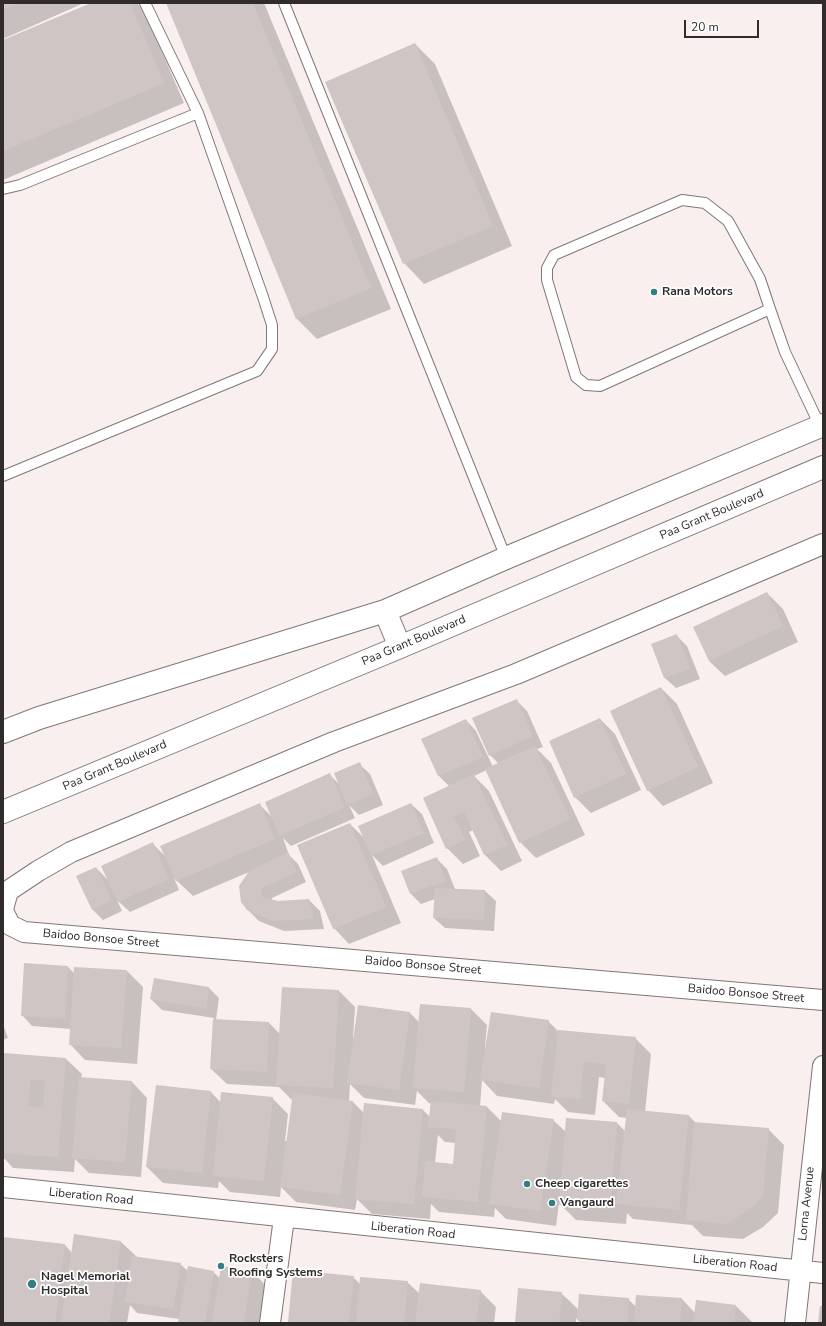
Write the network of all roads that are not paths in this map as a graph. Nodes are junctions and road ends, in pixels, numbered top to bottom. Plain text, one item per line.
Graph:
1 (145, 3) edge
2 (284, 3) edge
3 (198, 113) junction
4 (3, 189) edge
5 (770, 309) junction
6 (822, 426) edge
7 (823, 467) edge
8 (3, 476) edge
9 (823, 544) edge
10 (506, 558) junction
11 (386, 611) junction
12 (400, 647) junction
13 (3, 732) edge
14 (3, 812) edge
15 (3, 910) edge
16 (823, 1000) edge
17 (823, 1066) edge
18 (3, 1187) edge
19 (284, 1218) junction
20 (800, 1271) junction
21 (823, 1273) edge
22 (270, 1323) edge
23 (795, 1323) edge

1 - 3 lane
2 - 10 lane
3 - 4 lane
3 - 8 lane
5 - 5 lane
5 - 6 lane
6 - 10 main road
7 - 12 main road, Paa Grant Boulevard
9 - 15 street
10 - 11 main road
11 - 12 main road
11 - 13 main road
12 - 14 main road, Paa Grant Boulevard
15 - 16 street, Baidoo Bonsoe Street
17 - 20 street, Lorna Avenue
18 - 19 street, Liberation Road
19 - 20 street, Liberation Road
19 - 22 street
20 - 21 street, Liberation Road
20 - 23 street, Lorna Avenue

